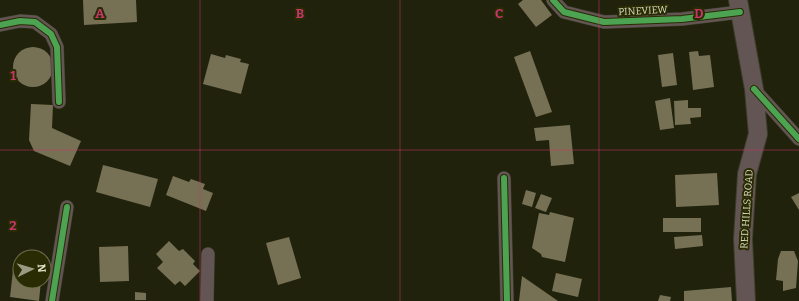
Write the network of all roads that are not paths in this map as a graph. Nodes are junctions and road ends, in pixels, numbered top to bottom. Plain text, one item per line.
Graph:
1 (553, 0) edge
2 (739, 6) edge
3 (0, 25) edge
4 (754, 89) junction
5 (59, 102) dead end
6 (799, 139) edge
7 (504, 178) dead end
8 (67, 207) dead end
9 (208, 254) dead end
10 (52, 301) edge
11 (207, 301) edge
12 (507, 301) edge
13 (746, 301) edge

1 - 2 street, PINEVIEW
2 - 4 main road, RED HILLS ROAD
3 - 5 street
4 - 6 street
4 - 13 main road, RED HILLS ROAD
7 - 12 street
8 - 10 street
9 - 11 street

